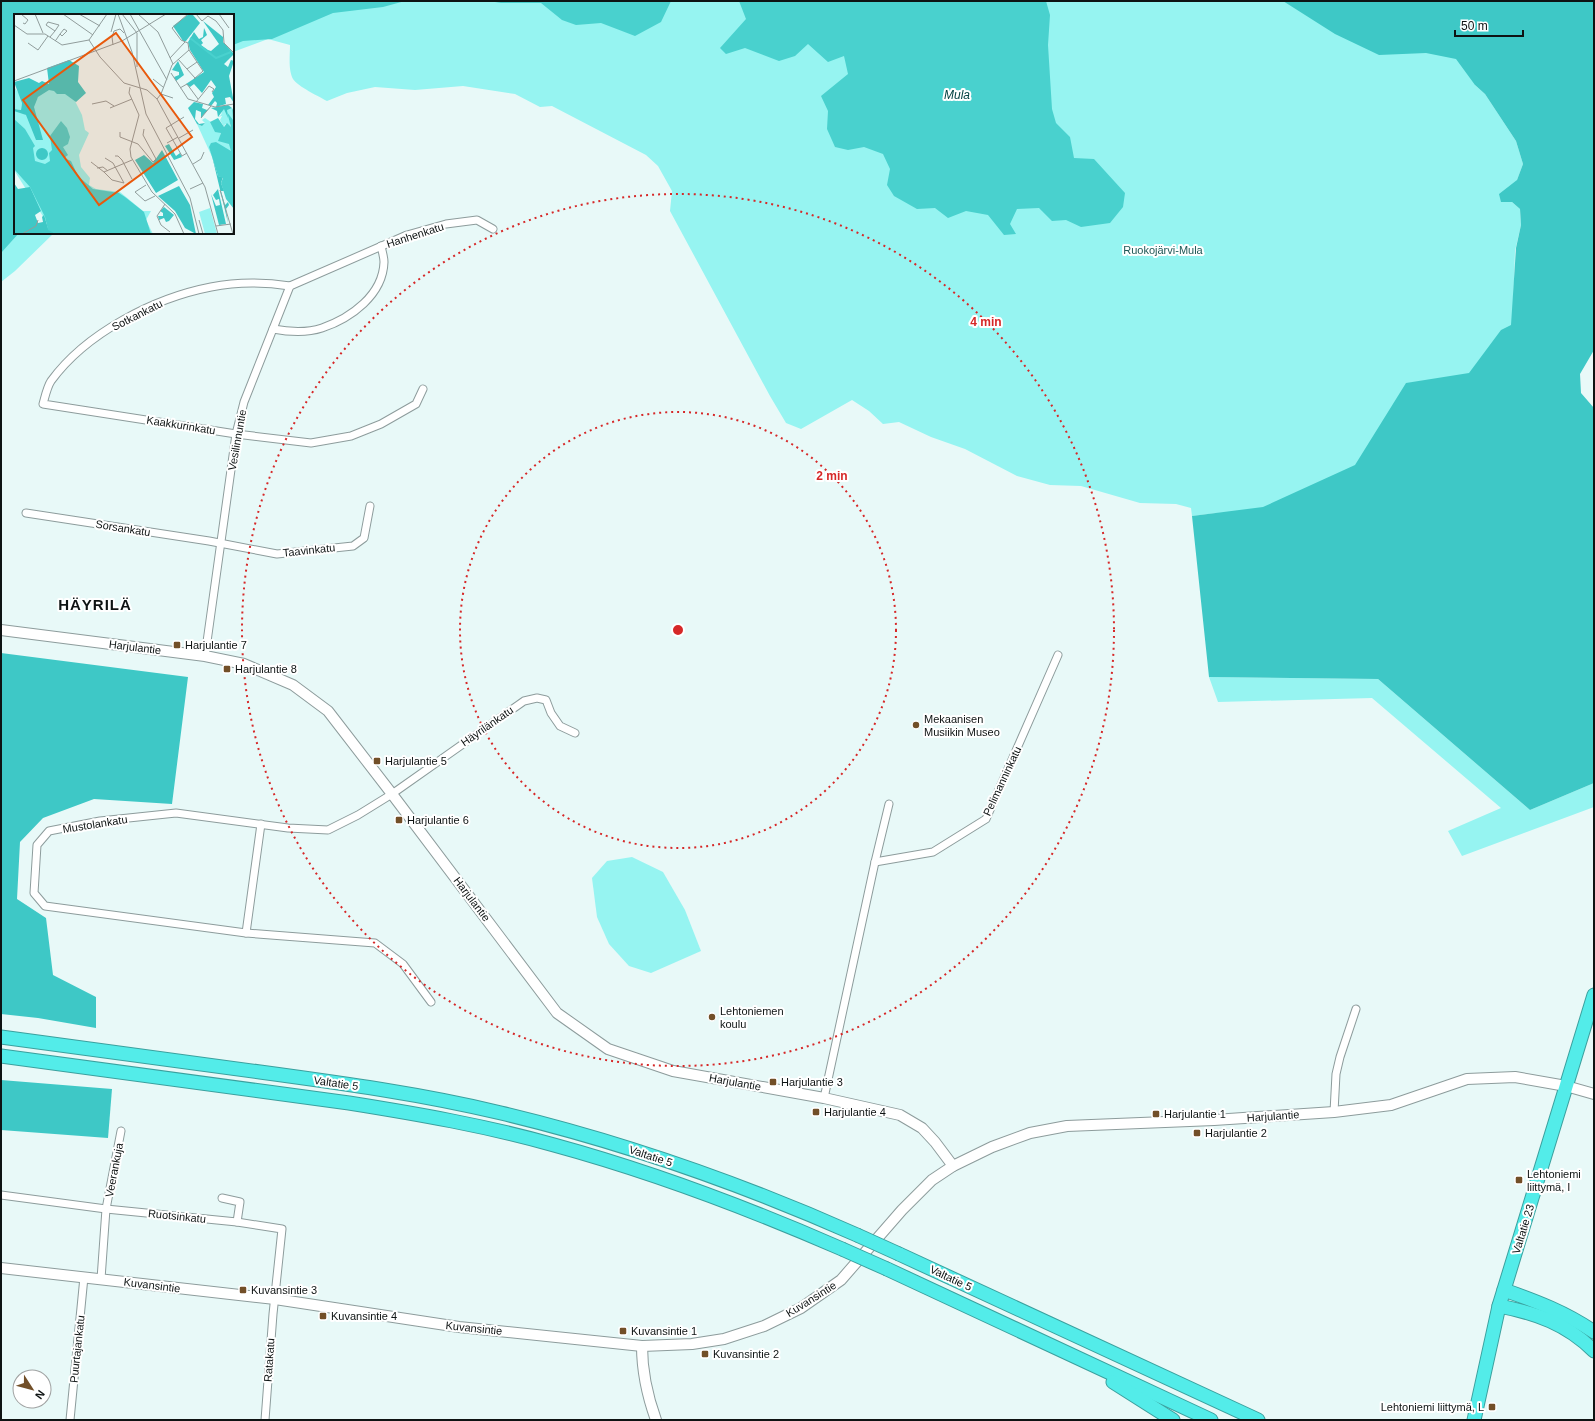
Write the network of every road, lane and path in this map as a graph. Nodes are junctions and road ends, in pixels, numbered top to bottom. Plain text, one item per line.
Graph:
1 (493, 229) dead end
2 (381, 246) junction
3 (290, 286) junction
4 (274, 329) junction
5 (423, 389) dead end
6 (42, 404) joint
7 (236, 434) junction
8 (370, 506) dead end
9 (26, 513) dead end
10 (220, 542) junction
11 (1, 630) edge
12 (1058, 655) dead end
13 (205, 656) junction
14 (574, 733) dead end
15 (392, 794) junction
16 (890, 804) dead end
17 (261, 824) junction
18 (875, 862) junction
19 (246, 932) junction
20 (1594, 995) edge
21 (431, 1002) dead end
22 (1356, 1010) dead end
23 (1, 1037) edge
24 (1, 1056) edge
25 (1566, 1086) junction
26 (1594, 1094) edge
27 (824, 1098) junction
28 (1334, 1112) junction
29 (121, 1131) dead end
30 (953, 1166) junction
31 (1, 1195) edge
32 (222, 1198) dead end
33 (106, 1209) junction
34 (902, 1210) joint
35 (237, 1222) junction
36 (1, 1268) edge
37 (84, 1277) junction
38 (101, 1279) junction
39 (1504, 1290) junction
40 (275, 1299) junction
41 (1499, 1306) junction
42 (1594, 1332) edge
43 (642, 1346) junction
44 (1594, 1351) edge
45 (1068, 1353) junction
46 (70, 1420) edge
47 (265, 1420) edge
48 (656, 1420) edge
49 (1173, 1420) edge
50 (1211, 1420) edge
51 (1258, 1420) edge
52 (1474, 1420) edge

1 - 2 street, Hanhenkatu
2 - 3 street, Hanhenkatu
2 - 4 street
3 - 4 street, Vesilinnuntie
3 - 6 street, Sotkankatu
4 - 7 street, Vesilinnuntie
5 - 7 street, Kaakkurinkatu
6 - 7 street, Kaakkurinkatu
7 - 10 street, Vesilinnuntie
8 - 10 street, Taavinkatu
9 - 10 street, Sorsankatu
10 - 13 street, Vesilinnuntie
11 - 13 street, Harjulantie
12 - 18 street, Pelimanninkatu
13 - 15 street, Harjulantie
14 - 15 street, Häyrilänkatu
15 - 17 street, Mustolankatu
15 - 27 street, Harjulantie
16 - 18 street
17 - 19 street
17 - 19 street, Mustolankatu
18 - 27 street
19 - 21 street, Mustolankatu
20 - 25 highway, Valtatie 23
22 - 28 street
23 - 51 highway, Valtatie 5, bridge
24 - 45 highway, Valtatie 5, bridge
25 - 26 street, Harjulantie
25 - 28 street, Harjulantie
25 - 39 highway, Valtatie 23
27 - 30 street, Harjulantie
28 - 30 street, Harjulantie
29 - 33 street, Veerankuja
30 - 34 street, Harjulantie
31 - 33 street, Ruotsinkatu
32 - 35 street
33 - 35 street, Ruotsinkatu
33 - 38 street, Veerankuja
34 - 43 street, Kuvansintie
35 - 40 street, Ruotsinkatu
36 - 37 street, Kuvansintie
37 - 38 street, Kuvansintie
37 - 46 street, Puurtajankatu
38 - 40 street, Kuvansintie
39 - 41 highway, Valtatie 23
39 - 42 highway
40 - 43 street, Kuvansintie
40 - 47 street, Ratakatu
41 - 44 highway
41 - 52 highway, Valtatie 23
43 - 48 street
45 - 49 highway
45 - 50 highway, Valtatie 5

